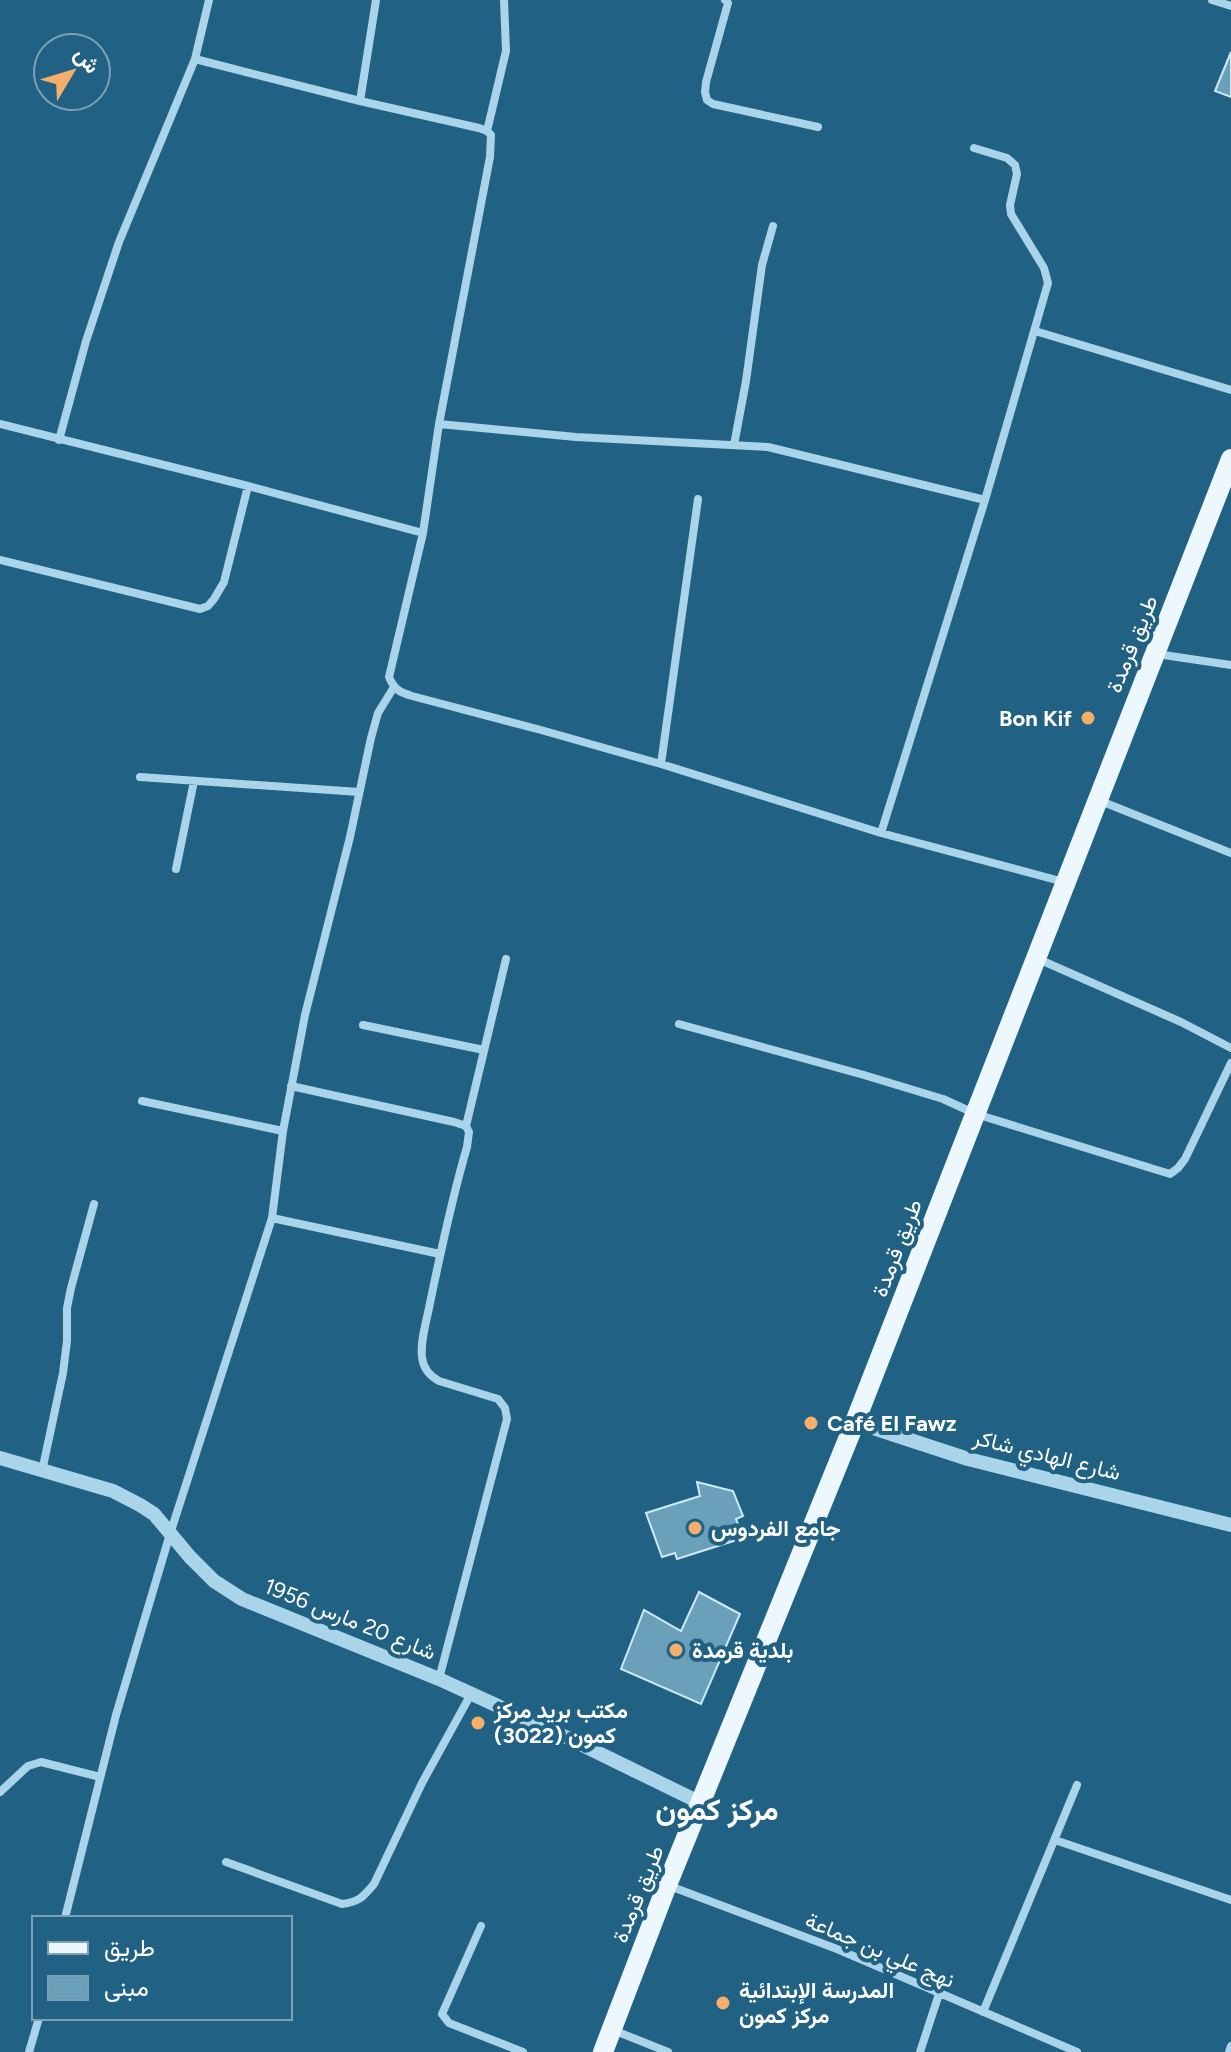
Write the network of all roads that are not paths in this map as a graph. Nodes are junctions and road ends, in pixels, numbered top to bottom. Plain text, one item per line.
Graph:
1 (209, 0) edge
2 (376, 0) edge
3 (504, 0) edge
4 (725, 0) edge
5 (1212, 0) edge
6 (1231, 6) edge
7 (195, 59) junction
8 (360, 101) junction
9 (818, 127) dead end
10 (487, 131) junction
11 (974, 148) dead end
12 (773, 226) dead end
13 (1035, 331) junction
14 (1231, 390) edge
15 (0, 424) edge
16 (439, 424) junction
17 (59, 440) junction
18 (734, 445) junction
19 (1231, 459) edge
20 (248, 486) junction
21 (698, 499) dead end
22 (985, 500) junction
23 (423, 533) junction
24 (0, 560) edge
25 (1154, 653) junction
26 (1231, 665) edge
27 (394, 687) junction
28 (661, 764) junction
29 (140, 777) dead end
30 (194, 781) junction
31 (359, 792) junction
32 (1097, 800) junction
33 (881, 833) junction
34 (1231, 853) edge
35 (176, 869) dead end
36 (1064, 882) junction
37 (1036, 958) junction
38 (506, 959) dead end
39 (679, 1024) dead end
40 (363, 1025) dead end
41 (1231, 1048) edge
42 (484, 1050) junction
43 (1231, 1063) edge
44 (291, 1086) junction
45 (142, 1101) dead end
46 (976, 1114) junction
47 (466, 1126) junction
48 (283, 1131) junction
49 (94, 1204) dead end
50 (272, 1218) junction
51 (440, 1254) junction
52 (855, 1422) junction
53 (0, 1458) edge
54 (42, 1471) junction
55 (1231, 1525) edge
56 (170, 1534) junction
57 (439, 1679) junction
58 (471, 1694) junction
59 (100, 1777) junction
60 (1077, 1785) dead end
61 (0, 1792) edge
62 (701, 1803) junction
63 (1055, 1840) junction
64 (226, 1862) dead end
65 (667, 1885) junction
66 (1231, 1900) edge
67 (65, 1916) edge
68 (481, 1926) dead end
69 (939, 1994) junction
70 (983, 2012) junction
71 (38, 2020) edge
72 (612, 2029) junction
73 (1231, 2046) edge
74 (29, 2052) edge
75 (523, 2052) edge
76 (603, 2052) edge
77 (668, 2052) edge
78 (920, 2052) edge
79 (1077, 2052) edge
80 (1229, 2052) edge

1 - 7 street
2 - 8 street
3 - 10 street
4 - 9 street
5 - 6 street
7 - 8 street
7 - 17 street
8 - 10 street
10 - 16 street
11 - 13 street
12 - 18 street
13 - 14 street
13 - 22 street
15 - 17 street
16 - 18 street
16 - 23 street
17 - 20 street
18 - 22 street
19 - 25 main road, طريق قرمدة
20 - 23 street
20 - 24 street
21 - 28 street
22 - 33 street
23 - 27 street
25 - 26 street
25 - 32 main road, طريق قرمدة
27 - 28 street
27 - 31 street
28 - 33 street
29 - 30 street
30 - 31 street
30 - 35 street
31 - 44 street
32 - 34 street
32 - 36 main road, طريق قرمدة
33 - 36 street
36 - 37 main road, طريق قرمدة
37 - 41 street
37 - 46 main road, طريق قرمدة
38 - 42 street
39 - 46 street
40 - 42 street
42 - 47 street
43 - 46 street
44 - 47 street
44 - 48 street
45 - 48 street
46 - 52 main road, طريق قرمدة
47 - 51 street
48 - 50 street
49 - 54 street
50 - 51 street
50 - 56 street
51 - 57 street
52 - 55 street, شارع الهادي شاكر
52 - 62 main road, طريق قرمدة
53 - 54 street, شارع 20 مارس 1956
54 - 56 street, شارع 20 مارس 1956
56 - 57 street, شارع 20 مارس 1956
56 - 59 street
57 - 58 street, شارع 20 مارس 1956
58 - 62 street, شارع 20 مارس 1956
58 - 64 street
59 - 61 street
59 - 67 street
60 - 63 street
62 - 65 main road, طريق قرمدة
63 - 66 street
63 - 70 street
65 - 69 street, نهج علي بن جماعة
65 - 72 main road, طريق قرمدة
68 - 75 street
69 - 70 street, نهج علي بن جماعة
69 - 78 street
70 - 79 street, نهج علي بن جماعة
71 - 74 street
72 - 76 main road, طريق قرمدة
72 - 77 street
73 - 80 street

